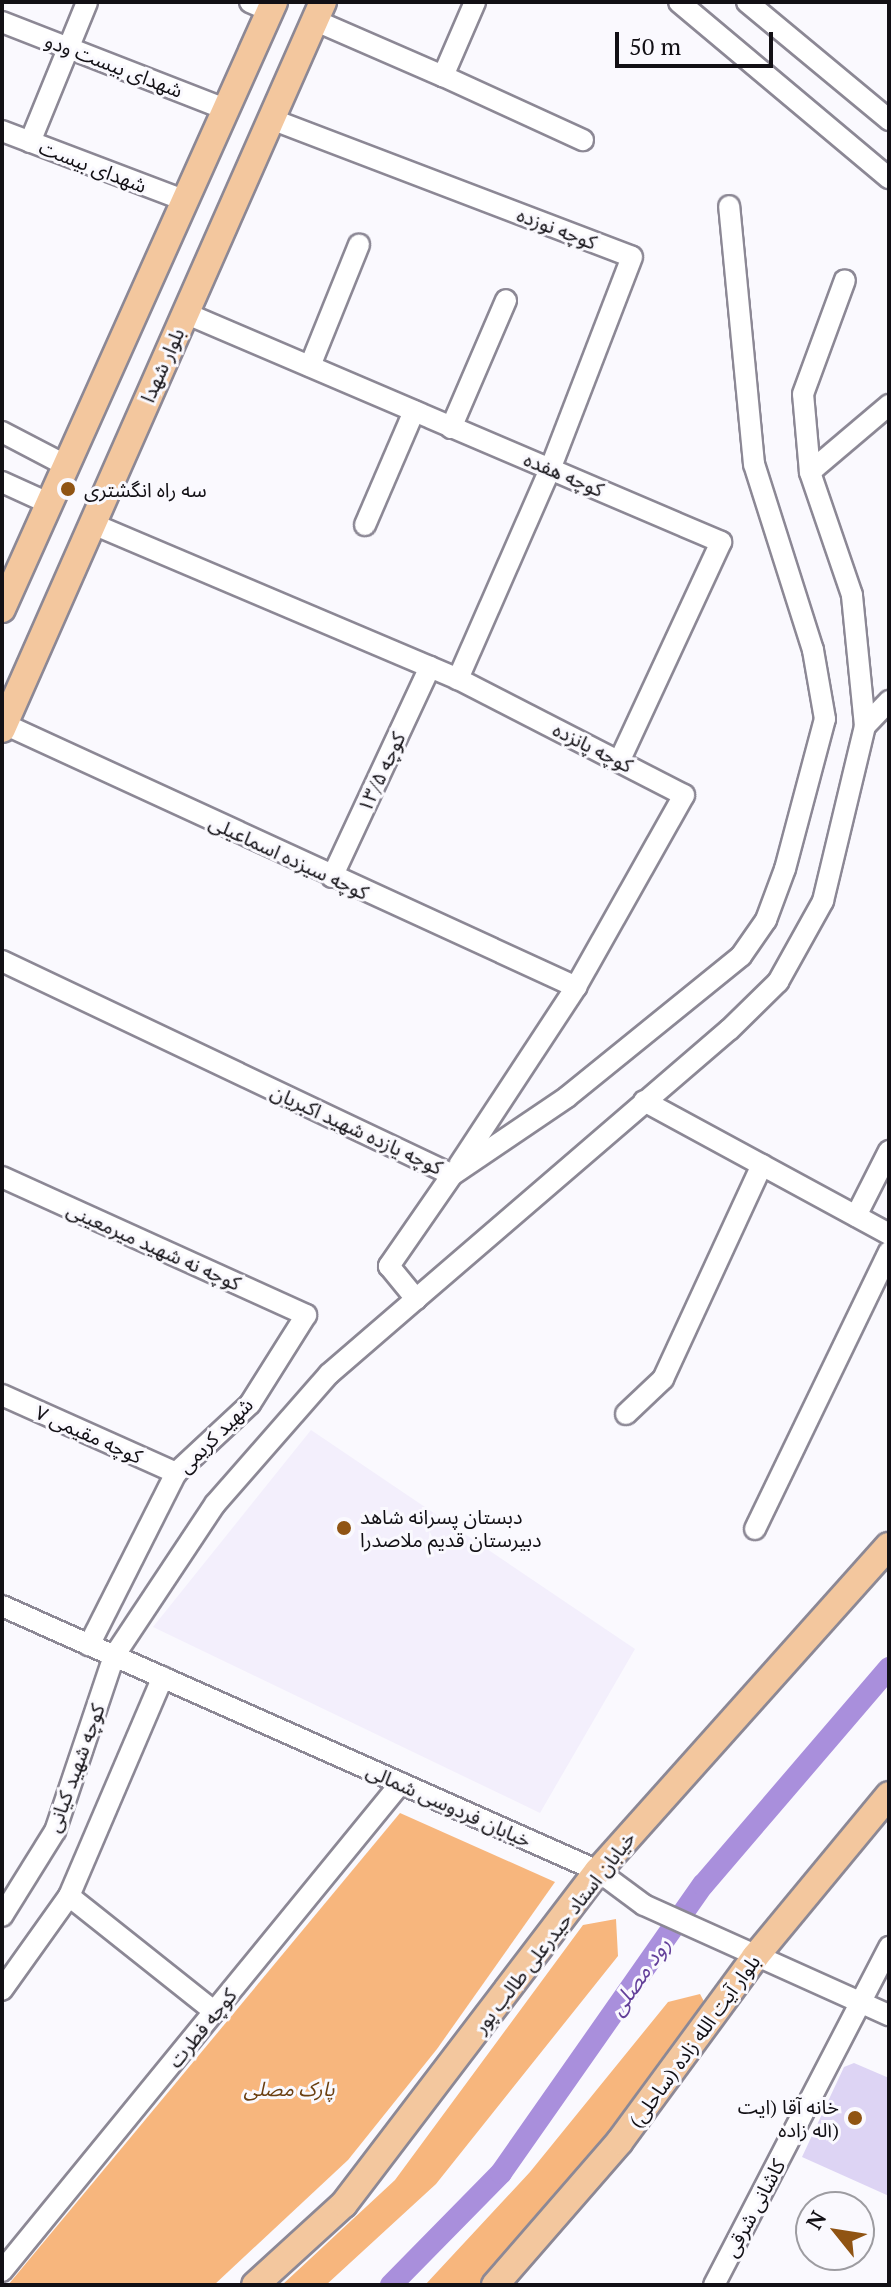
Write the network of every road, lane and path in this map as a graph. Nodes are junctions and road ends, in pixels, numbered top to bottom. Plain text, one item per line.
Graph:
1 (87, 2) edge
2 (475, 2) edge
3 (679, 2) edge
4 (747, 2) edge
5 (265, 5) edge
6 (318, 11) edge
7 (2, 22) edge
8 (69, 48) junction
9 (443, 76) junction
10 (225, 109) junction
11 (271, 119) junction
12 (889, 120) edge
13 (2, 131) edge
14 (583, 140) dead end
15 (30, 142) junction
16 (889, 178) edge
17 (184, 200) junction
18 (729, 206) dead end
19 (359, 245) dead end
20 (845, 280) dead end
21 (506, 300) dead end
22 (185, 313) junction
23 (310, 366) junction
24 (889, 405) edge
25 (414, 411) junction
26 (451, 428) junction
27 (2, 432) edge
28 (65, 465) junction
29 (551, 467) junction
30 (810, 472) junction
31 (2, 482) edge
32 (48, 503) junction
33 (93, 524) junction
34 (365, 525) dead end
35 (2, 609) edge
36 (430, 667) junction
37 (458, 679) junction
38 (889, 701) edge
39 (865, 726) junction
40 (3, 727) edge
41 (620, 760) junction
42 (332, 877) junction
43 (2, 961) edge
44 (576, 987) junction
45 (644, 1101) junction
46 (889, 1151) edge
47 (762, 1165) junction
48 (452, 1175) junction
49 (2, 1177) edge
50 (856, 1216) junction
51 (889, 1234) edge
52 (889, 1252) edge
53 (416, 1299) junction
54 (306, 1315) joint
55 (2, 1395) edge
56 (626, 1414) dead end
57 (176, 1473) junction
58 (755, 1529) dead end
59 (889, 1546) edge
60 (2, 1606) edge
61 (89, 1645) junction
62 (114, 1656) junction
63 (163, 1677) junction
64 (401, 1783) junction
65 (889, 1795) edge
66 (598, 1871) junction
67 (69, 1896) junction
68 (2, 1916) edge
69 (889, 1947) edge
70 (755, 1957) junction
71 (2, 1990) edge
72 (861, 2003) junction
73 (215, 2012) junction
74 (889, 2015) edge
75 (2, 2271) edge
76 (255, 2285) edge
77 (495, 2285) edge
78 (714, 2285) edge

1 - 8 street
2 - 9 street
3 - 16 street
4 - 12 street
5 - 10 main road
6 - 9 street
6 - 11 main road, بلوار شهدا
7 - 8 street, شهدای بیست ودو
8 - 10 street, شهدای بیست ودو
8 - 15 street
9 - 14 street
10 - 17 main road
11 - 22 main road, بلوار شهدا
11 - 29 street, کوچه نوزده
13 - 15 street, شهدای بیست
15 - 17 street, شهدای بیست
17 - 28 main road
18 - 48 street
19 - 23 street
20 - 30 street
21 - 26 street
22 - 23 street, کوچه هفده
22 - 33 main road, بلوار شهدا
23 - 25 street, کوچه هفده
24 - 30 street
25 - 26 street, کوچه هفده
25 - 34 street
26 - 29 street, کوچه هفده
27 - 28 street
28 - 32 main road
29 - 37 street
29 - 41 street, کوچه هفده
30 - 39 street
31 - 32 street
32 - 35 main road
33 - 36 street, کوچه پانزده
33 - 40 main road, بلوار شهدا
36 - 37 street, کوچه پانزده
36 - 42 street, کوچه ۱۳/۵
37 - 41 street, کوچه پانزده
38 - 39 street
39 - 45 street
40 - 42 street, کوچه سیزده اسماعیلی
41 - 44 street, کوچه پانزده
42 - 44 street, کوچه سیزده اسماعیلی
43 - 48 street, کوچه یازده شهید اکبریان
44 - 48 street, کوچه پانزده
45 - 47 street
45 - 53 street
46 - 50 street
47 - 50 street
47 - 56 street
48 - 53 street, کوچه یازده شهید اکبریان
49 - 54 street, کوچه نه شهید میرمعینی
50 - 51 street
52 - 58 street
53 - 62 street
54 - 57 street, شهید کریمی
55 - 57 street, کوچه مقیمی ۷
57 - 61 street, شهید کریمی
59 - 66 main road, خیابان استاد حیدرعلی طالب پور
60 - 61 street, خیابان فردوسی شمالی
61 - 62 street, خیابان فردوسی شمالی
62 - 63 street, خیابان فردوسی شمالی
62 - 68 street, کوچه شهید کیانی
63 - 64 street, خیابان فردوسی شمالی
63 - 67 street
64 - 66 street, خیابان فردوسی شمالی
64 - 73 street, کوچه فطرت
65 - 70 main road, بلوار آیت الله زاده (ساحلی)
66 - 70 street, خیابان فردوسی شمالی
66 - 76 main road, خیابان استاد حیدرعلی طالب پور
67 - 71 street
67 - 73 street
69 - 72 street, کاشانی شرقی
70 - 72 street, خیابان فردوسی شمالی
70 - 77 main road, بلوار آیت الله زاده (ساحلی)
72 - 74 street, خیابان فردوسی شمالی
72 - 78 street, کاشانی شرقی
73 - 75 street, کوچه فطرت

